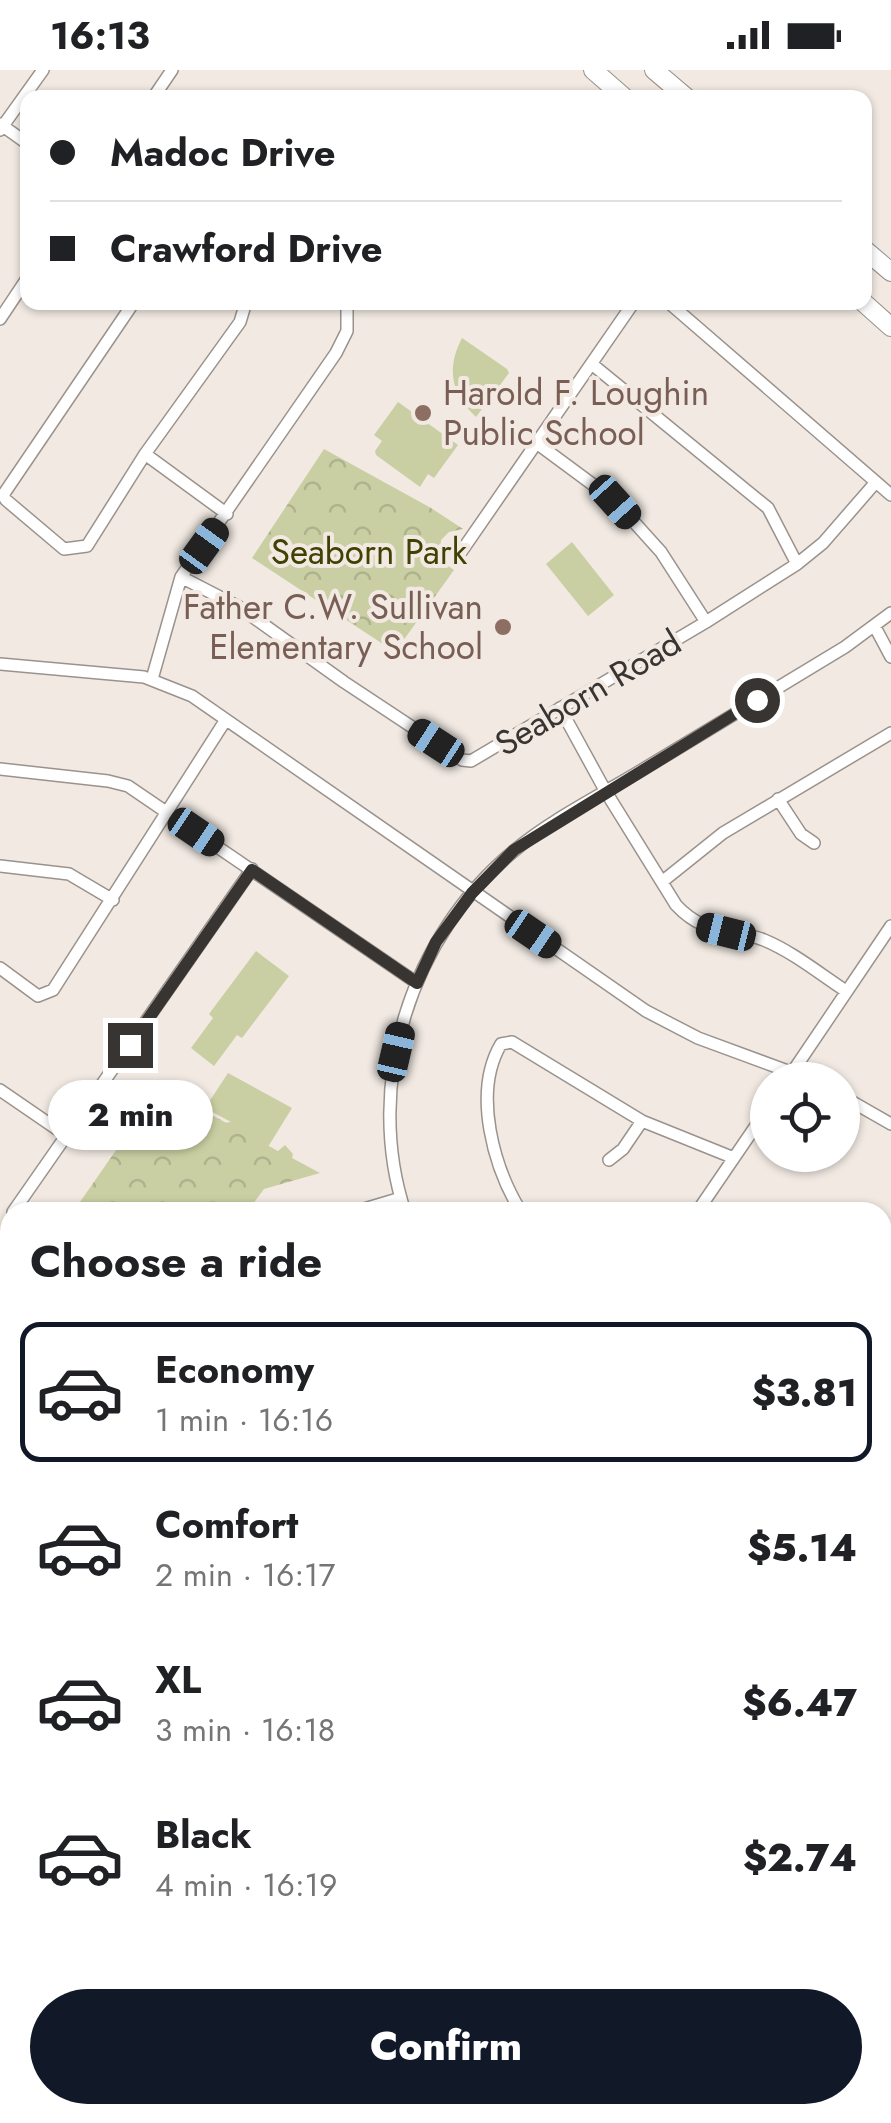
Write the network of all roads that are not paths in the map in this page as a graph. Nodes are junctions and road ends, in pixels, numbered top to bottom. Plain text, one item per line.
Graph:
1 (593, 70) edge
2 (654, 70) edge
3 (616, 90) edge
4 (677, 90) edge
5 (20, 101) edge
6 (1, 127) edge
7 (20, 288) edge
8 (129, 310) edge
9 (244, 310) edge
10 (347, 310) edge
11 (629, 310) edge
12 (677, 310) edge
13 (872, 310) edge
14 (0, 319) edge
15 (891, 327) edge
16 (592, 365) junction
17 (538, 444) junction
18 (145, 454) junction
19 (876, 482) junction
20 (891, 494) edge
21 (227, 514) junction
22 (462, 552) dead end
23 (797, 564) junction
24 (182, 577) junction
25 (891, 614) edge
26 (706, 622) junction
27 (875, 627) junction
28 (891, 657) edge
29 (0, 664) edge
30 (152, 679) junction
31 (560, 708) junction
32 (225, 721) junction
33 (891, 733) edge
34 (0, 769) edge
35 (606, 792) junction
36 (778, 798) junction
37 (168, 813) junction
38 (814, 843) dead end
39 (0, 866) edge
40 (252, 870) junction
41 (663, 881) junction
42 (472, 893) junction
43 (113, 900) junction
44 (891, 926) edge
45 (0, 968) edge
46 (417, 983) junction
47 (846, 991) junction
48 (755, 1062) edge
49 (798, 1062) edge
50 (0, 1090) edge
51 (860, 1106) edge
52 (642, 1121) junction
53 (891, 1124) edge
54 (750, 1134) edge
55 (68, 1136) junction
56 (734, 1158) junction
57 (609, 1160) dead end
58 (400, 1198) junction
59 (20, 1202) edge
60 (387, 1202) edge
61 (402, 1202) edge
62 (516, 1202) edge
63 (704, 1202) edge

1 - 3 highway
2 - 4 highway
5 - 6 street
7 - 14 street
8 - 18 street
9 - 18 street
10 - 21 street
11 - 16 street
12 - 19 street
13 - 15 highway
16 - 17 street
16 - 23 street
17 - 22 street
17 - 26 street
18 - 21 street
19 - 20 street
19 - 23 street, Seaborn Road
21 - 24 street
23 - 26 street, Seaborn Road
24 - 30 street
24 - 31 street, Seaborn Road
25 - 27 street
26 - 31 street, Seaborn Road
27 - 28 street
27 - 35 street
29 - 30 street
30 - 32 street
31 - 35 street
32 - 37 street
32 - 42 street
33 - 36 street
34 - 37 street
35 - 41 street
35 - 42 street
36 - 38 street
36 - 41 street
37 - 40 street
37 - 43 street
39 - 43 street
40 - 46 street
40 - 55 street
41 - 47 street
42 - 46 street
42 - 48 street
43 - 45 street
44 - 47 street
46 - 58 street
47 - 49 street
50 - 55 street
51 - 53 street
52 - 56 street
52 - 57 street
52 - 62 street
54 - 56 street
55 - 59 street
56 - 63 street
58 - 60 street
58 - 61 street

